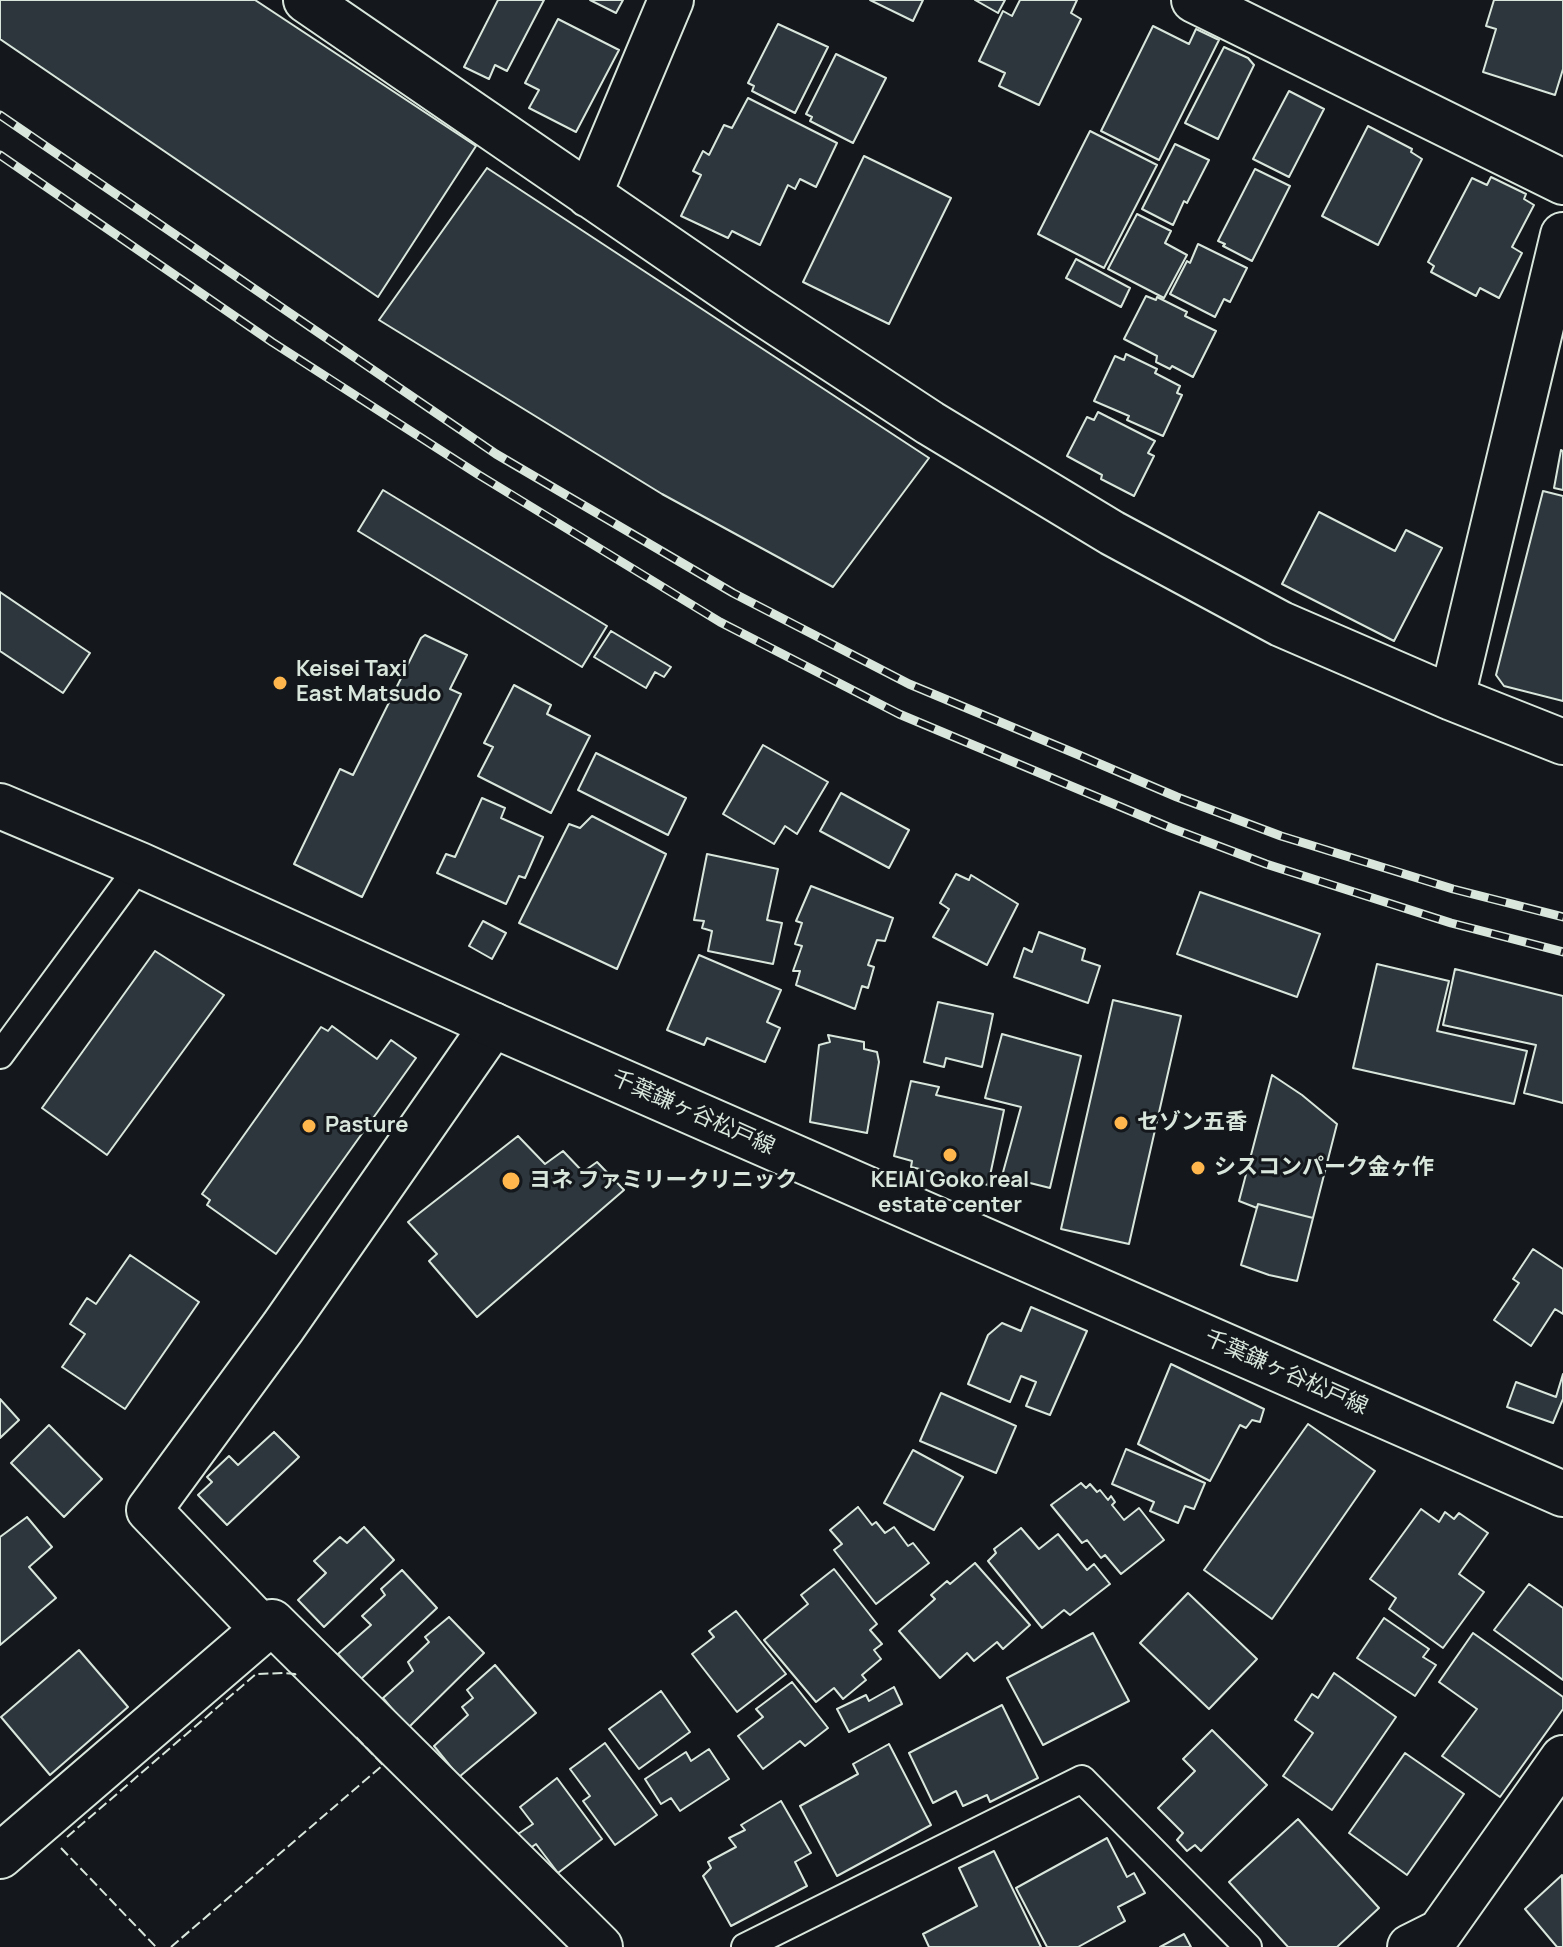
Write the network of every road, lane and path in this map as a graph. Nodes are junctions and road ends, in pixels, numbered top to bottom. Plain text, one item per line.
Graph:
1 (306, 0) edge
2 (671, 0) edge
3 (1194, 0) edge
4 (1563, 182) edge
5 (589, 195) junction
6 (1563, 235) edge
7 (1548, 369) edge
8 (1452, 698) junction
9 (1563, 742) edge
10 (0, 806) edge
11 (140, 865) junction
12 (493, 1025) junction
13 (0, 1055) edge
14 (1563, 1494) edge
15 (267, 1626) junction
16 (1563, 1758) edge
17 (0, 1856) edge
18 (600, 1947) edge
19 (745, 1947) edge
20 (1248, 1947) edge
21 (1410, 1947) edge

1 - 5 street
2 - 5 street
3 - 4 street
5 - 8 street
6 - 7 street
7 - 8 street
8 - 9 street
10 - 11 street, 千葉鎌ヶ谷松戸線
11 - 12 street, 千葉鎌ヶ谷松戸線
11 - 13 lane
12 - 14 street, 千葉鎌ヶ谷松戸線
12 - 15 street
15 - 17 street
15 - 18 street
16 - 21 street
19 - 20 lane

